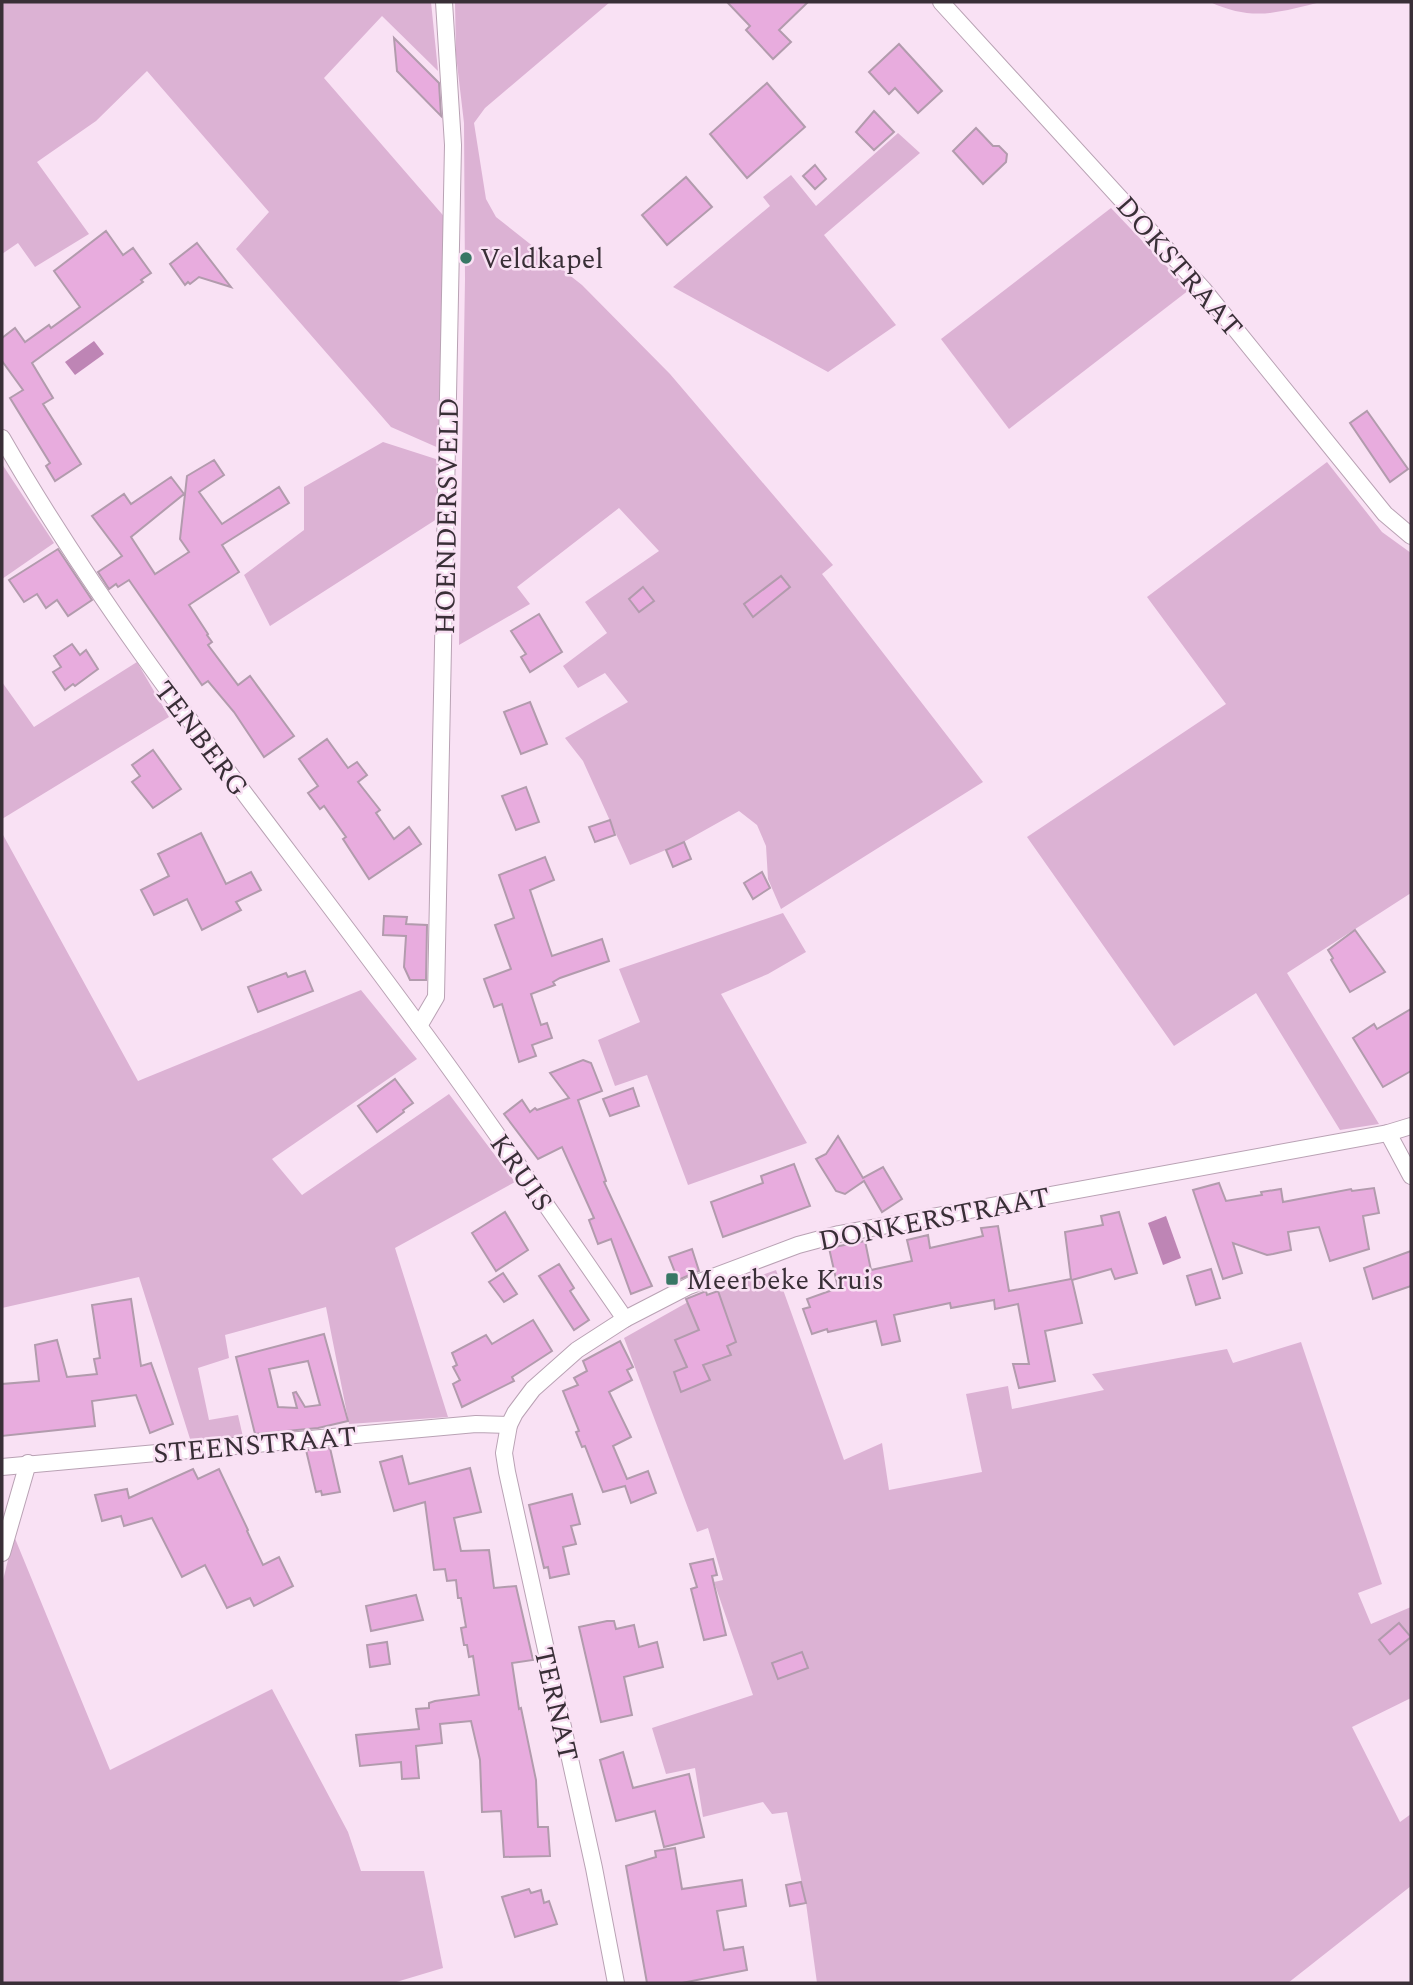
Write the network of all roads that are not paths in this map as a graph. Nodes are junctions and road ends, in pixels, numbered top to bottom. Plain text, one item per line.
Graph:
1 (444, 2) edge
2 (941, 2) edge
3 (2, 438) edge
4 (1411, 536) edge
5 (419, 1026) junction
6 (1411, 1126) edge
7 (1388, 1133) junction
8 (1411, 1176) edge
9 (625, 1319) junction
10 (509, 1425) junction
11 (28, 1464) junction
12 (2, 1467) edge
13 (2, 1553) edge
14 (616, 1983) edge

1 - 5 street, HOENDERSVELD
2 - 4 street, DOKSTRAAT
3 - 5 street, TENBERG
5 - 9 street, KRUIS
6 - 7 street, DONKERSTRAAT
7 - 8 street
7 - 9 street, DONKERSTRAAT
9 - 10 street, DONKERSTRAAT
10 - 11 street, STEENSTRAAT
10 - 14 street, TERNAT
11 - 12 street, STEENSTRAAT
11 - 13 street

